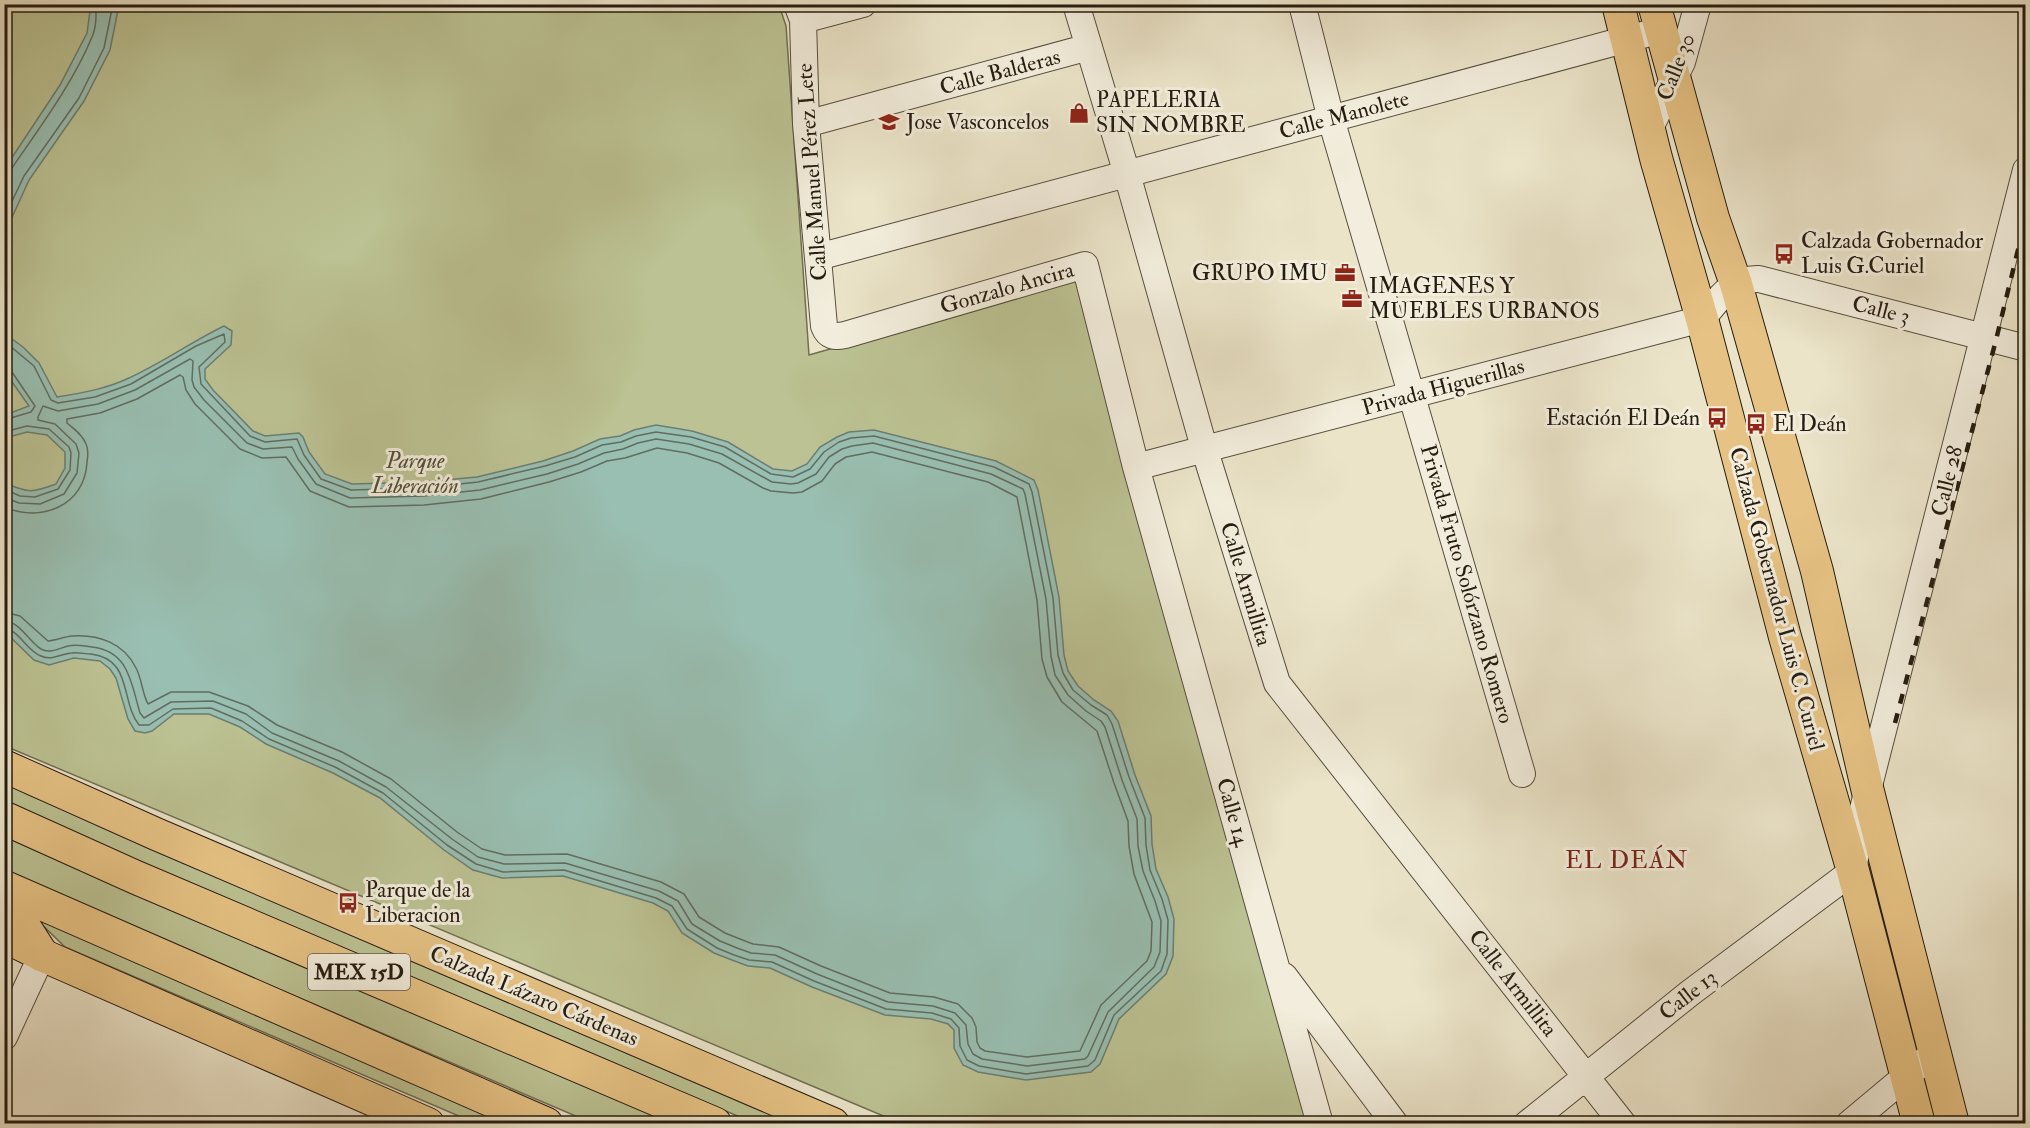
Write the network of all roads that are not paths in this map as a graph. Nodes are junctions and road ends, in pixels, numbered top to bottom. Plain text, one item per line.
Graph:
1 (863, 4) edge
2 (1076, 4) edge
3 (1302, 4) edge
4 (1618, 4) edge
5 (1698, 4) edge
6 (800, 12) edge
7 (1657, 17) edge
8 (1628, 37) junction
9 (1089, 47) junction
10 (1674, 81) junction
11 (1331, 119) junction
12 (806, 124) junction
13 (1650, 128) junction
14 (2025, 170) edge
15 (1127, 174) junction
16 (819, 257) junction
17 (1736, 284) junction
18 (1702, 319) junction
19 (832, 336) joint
20 (1984, 336) junction
21 (2025, 348) edge
22 (1412, 395) junction
23 (1205, 451) junction
24 (1136, 467) junction
25 (4, 766) edge
26 (1522, 774) dead end
27 (1868, 792) junction
28 (4, 818) edge
29 (1853, 871) junction
30 (4, 887) edge
31 (4, 911) edge
32 (4, 936) edge
33 (42, 955) junction
34 (1275, 963) junction
35 (4, 1037) edge
36 (1935, 1052) junction
37 (1586, 1076) junction
38 (1906, 1076) junction
39 (428, 1124) edge
40 (546, 1124) edge
41 (715, 1124) edge
42 (832, 1124) edge
43 (1320, 1124) edge
44 (1395, 1124) edge
45 (1527, 1124) edge
46 (1623, 1124) edge
47 (1849, 1124) edge
48 (1919, 1124) edge
49 (1953, 1124) edge

1 - 6 street
2 - 9 street, Calle Armillita
3 - 11 street, Privada Fruto Solórzano Romero
4 - 8 main road, Calzada Gobernador Luis C. Curiel
5 - 10 street, Calle 30
6 - 12 street, Calle Manuel Pérez Lete
7 - 8 street, Calle Manolete
7 - 10 main road, Calzada Gobernador Luis C. Curiel
8 - 11 street, Calle Manolete
8 - 13 main road, Calzada Gobernador Luis C. Curiel
9 - 12 street, Calle Balderas
9 - 15 street, Calle Armillita
10 - 13 street, Calle 30
10 - 17 main road, Calzada Gobernador Luis C. Curiel
11 - 15 street, Calle Manolete
11 - 22 street, Privada Fruto Solórzano Romero
12 - 16 street, Calle Manuel Pérez Lete
13 - 18 main road, Calzada Gobernador Luis C. Curiel
14 - 20 street, Calle 28
15 - 16 street, Calle Manolete
15 - 23 street, Calle Armillita
16 - 19 street, Calle Manuel Pérez Lete
17 - 18 street
17 - 20 street, Calle 3
17 - 27 main road, Calzada Gobernador Luis C. Curiel
18 - 22 street, Privada Higuerillas
18 - 29 main road, Calzada Gobernador Luis C. Curiel
19 - 24 street, Gonzalo Ancira
20 - 21 street, Calle 3
20 - 27 street, Calle 28
22 - 23 street, Privada Higuerillas
22 - 26 street, Privada Fruto Solórzano Romero
23 - 24 street, Privada Higuerillas
23 - 37 street, Calle Armillita
24 - 34 street, Calle 14
25 - 42 main road, Calzada Lázaro Cárdenas
27 - 29 street, Calle 28
27 - 36 main road, Calzada Gobernador Luis C. Curiel
28 - 41 highway, Calzada Lázaro Cárdenas / MEX 15D
29 - 37 street, Calle 13
29 - 38 main road, Calzada Gobernador Luis C. Curiel
30 - 40 highway, MEX 15D
31 - 33 highway
32 - 33 main road
33 - 35 street
33 - 39 main road
34 - 43 street
34 - 44 street, Calle 14
36 - 38 street
36 - 49 main road, Calzada Gobernador Luis C. Curiel
37 - 45 street, Calle 13
37 - 46 street, Calle Armillita
38 - 47 street
38 - 48 main road, Calzada Gobernador Luis C. Curiel

